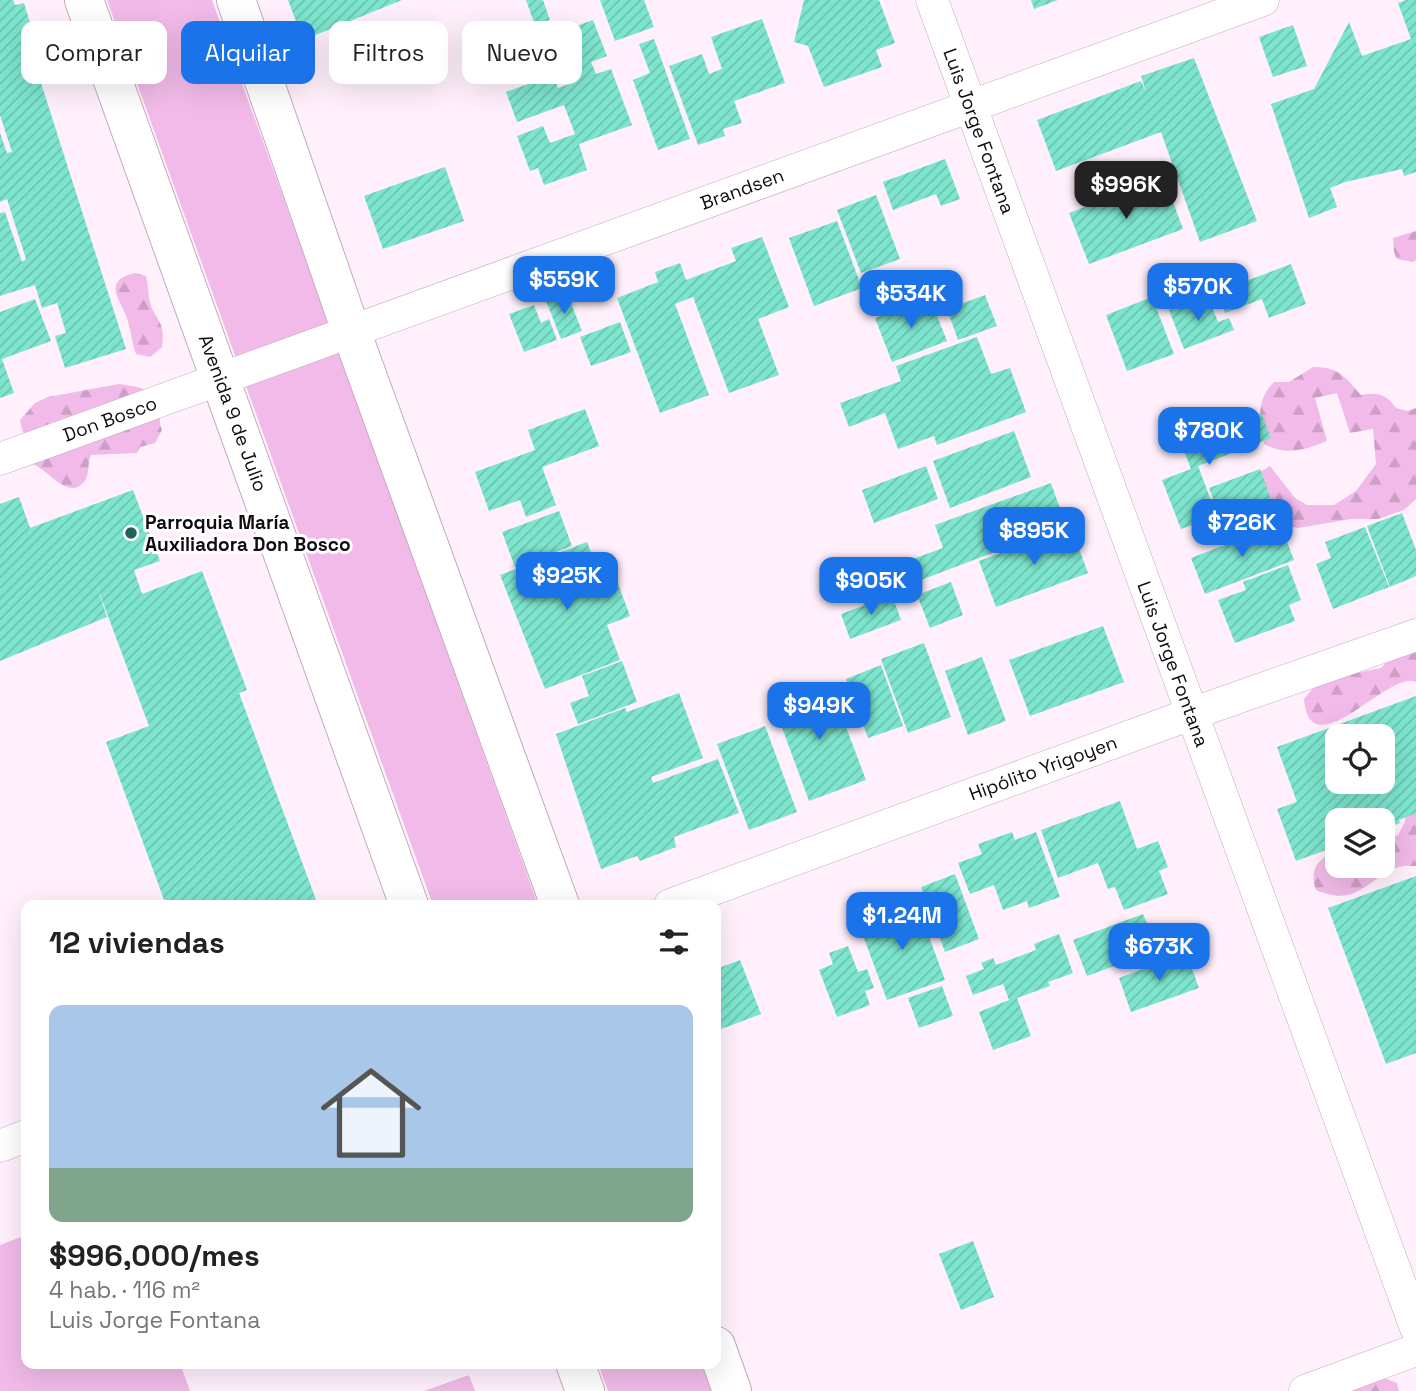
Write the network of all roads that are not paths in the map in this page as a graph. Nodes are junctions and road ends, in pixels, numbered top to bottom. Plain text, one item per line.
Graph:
1 (83, 0) edge
2 (236, 0) edge
3 (932, 0) edge
4 (1263, 0) edge
5 (970, 106) junction
6 (351, 331) junction
7 (221, 379) junction
8 (0, 458) edge
9 (1416, 635) edge
10 (1191, 714) junction
11 (408, 900) edge
12 (557, 900) edge
13 (684, 900) edge
14 (21, 1138) edge
15 (0, 1146) edge
16 (1416, 1328) edge
17 (1416, 1350) edge
18 (721, 1360) edge
19 (577, 1369) edge
20 (585, 1391) edge
21 (732, 1391) edge
22 (1305, 1391) edge

1 - 7 main road, Avenida 9 de Julio
2 - 6 main road
3 - 5 street, Luis Jorge Fontana
4 - 5 street, Brandsen
5 - 6 street, Brandsen
5 - 10 street, Luis Jorge Fontana
6 - 7 street, Brandsen
6 - 12 main road
7 - 8 street, Don Bosco
7 - 11 main road, Avenida 9 de Julio
9 - 10 street, Hipólito Yrigoyen
10 - 13 street, Hipólito Yrigoyen
10 - 16 street, Luis Jorge Fontana
14 - 15 street
17 - 22 street
18 - 21 main road
19 - 20 main road

